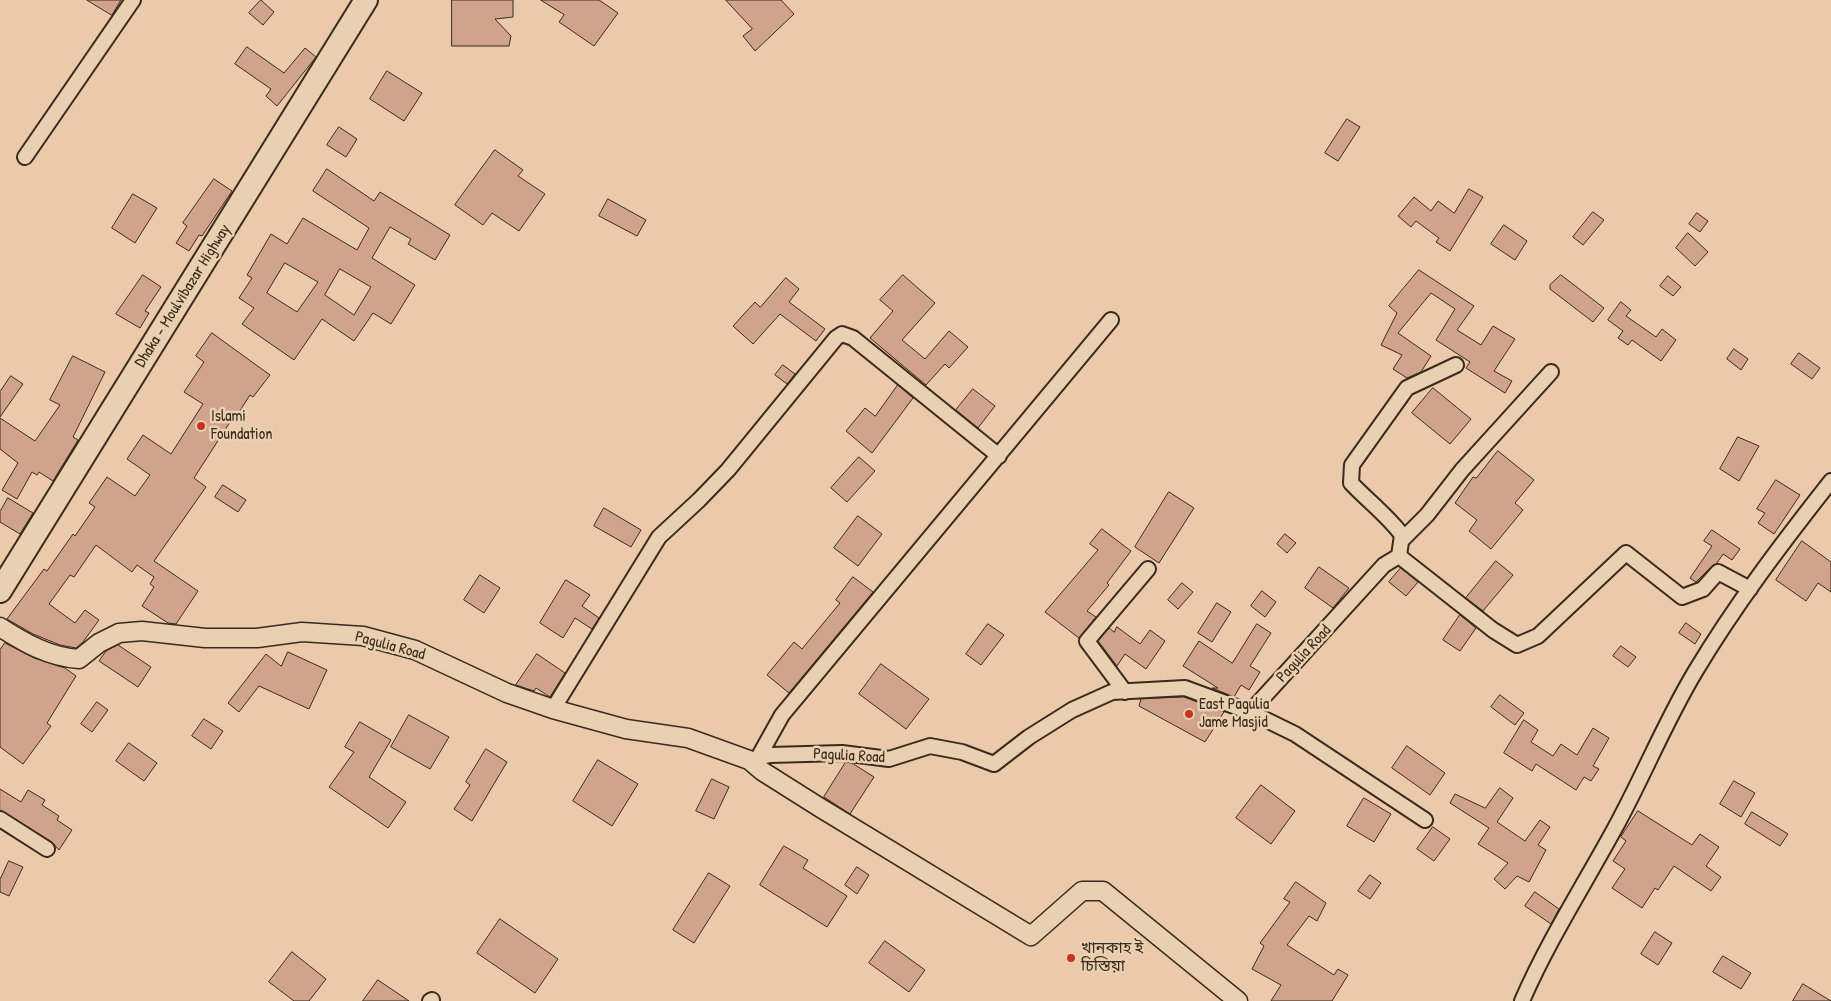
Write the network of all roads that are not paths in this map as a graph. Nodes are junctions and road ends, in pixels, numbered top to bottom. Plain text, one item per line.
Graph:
1 (133, 0) edge
2 (366, 0) edge
3 (25, 157) dead end
4 (1111, 320) dead end
5 (1456, 365) dead end
6 (1551, 372) dead end
7 (999, 456) junction
8 (1831, 481) edge
9 (1402, 540) junction
10 (1399, 556) junction
11 (1148, 569) dead end
12 (1750, 589) junction
13 (0, 591) edge
14 (0, 627) edge
15 (1125, 692) junction
16 (553, 709) junction
17 (1250, 712) junction
18 (754, 759) junction
19 (0, 819) edge
20 (1425, 820) dead end
21 (47, 848) dead end
22 (1238, 1001) edge
23 (1522, 1001) edge

1 - 3 street
2 - 13 highway, Dhaka - Moulvibazar Highway
4 - 7 street
5 - 9 street
6 - 9 street
7 - 16 street
7 - 18 street
8 - 12 street
9 - 10 street
10 - 12 street
10 - 17 street, Pagulia Road
11 - 15 street
12 - 23 street
14 - 16 street, Pagulia Road
15 - 17 street, Pagulia Road
15 - 18 street, Pagulia Road
16 - 18 street, Pagulia Road
17 - 20 street
18 - 22 street, Pagulia Road
19 - 21 street

